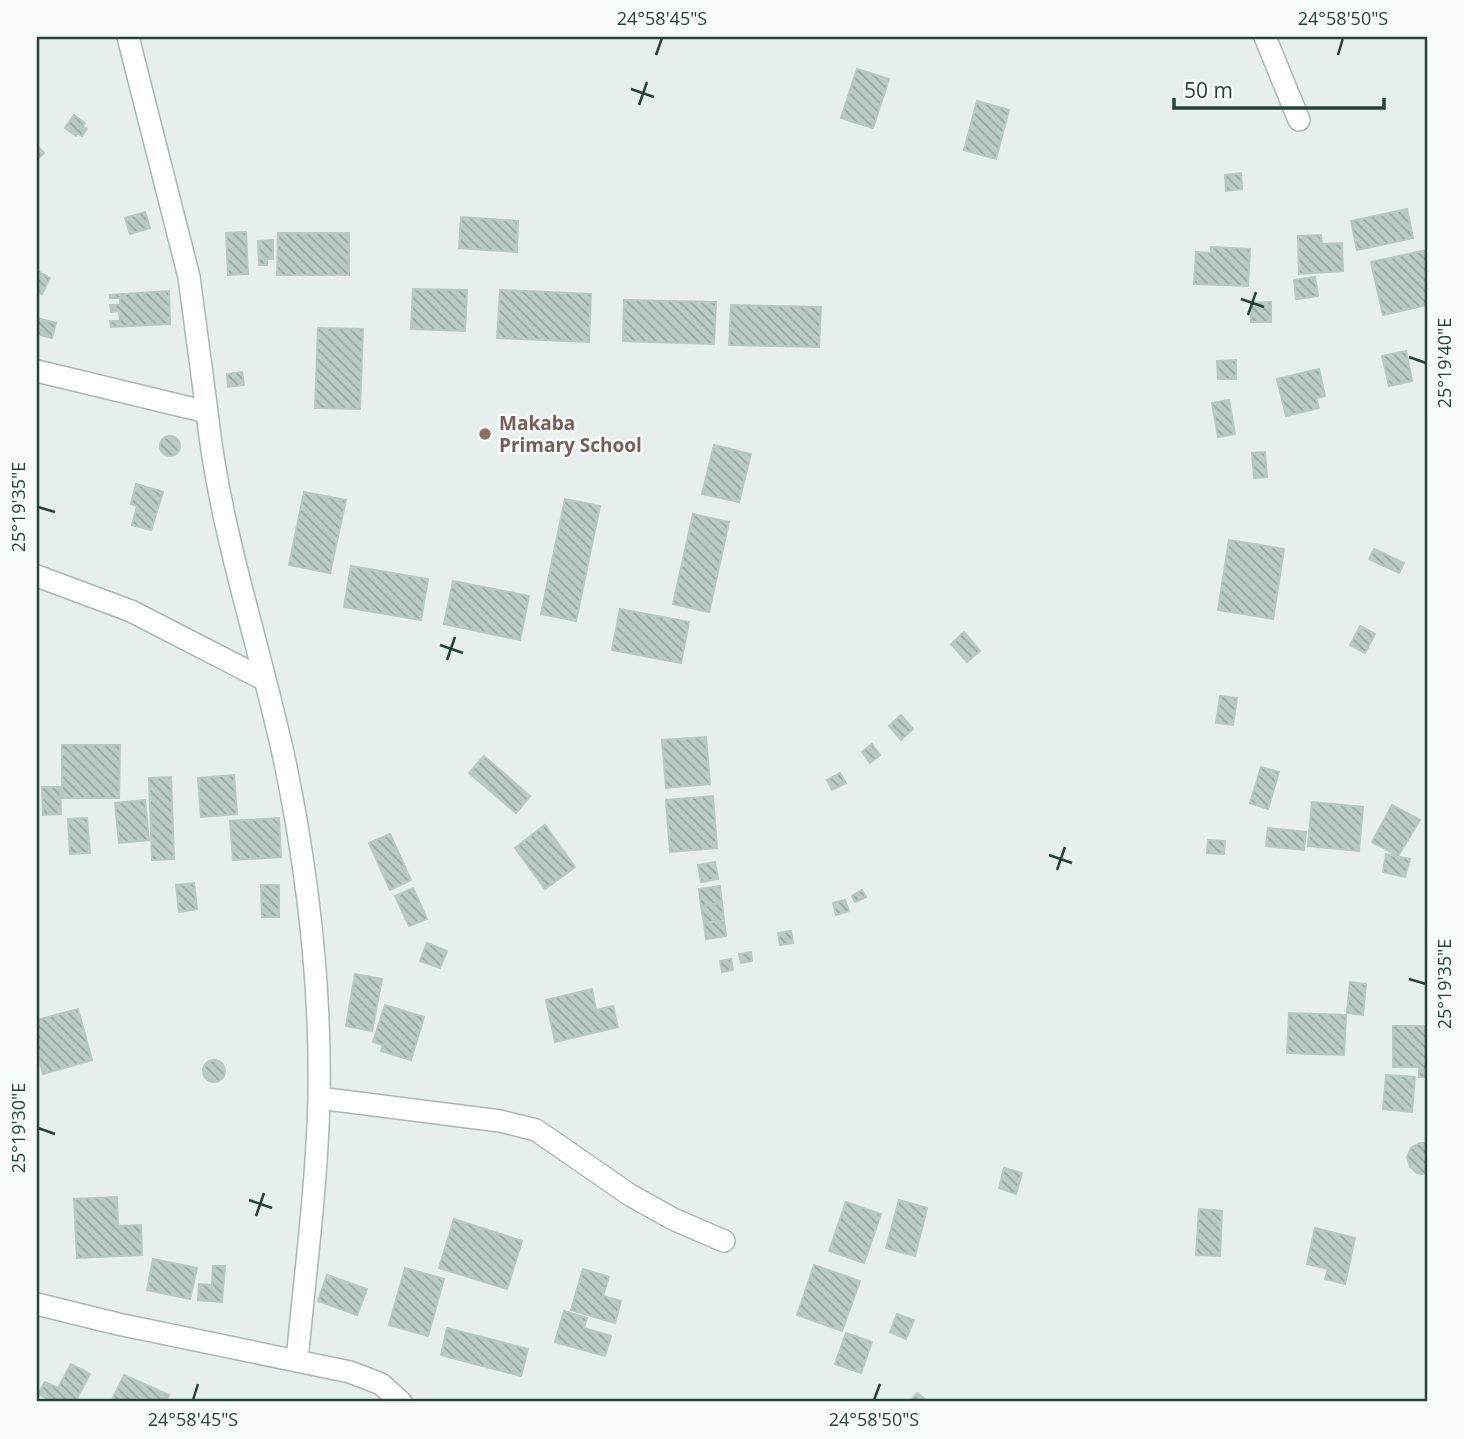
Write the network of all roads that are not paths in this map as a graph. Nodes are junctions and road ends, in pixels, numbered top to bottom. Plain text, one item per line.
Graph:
1 (128, 37) edge
2 (1265, 37) edge
3 (1299, 120) dead end
4 (37, 371) edge
5 (207, 412) junction
6 (37, 576) edge
7 (265, 680) junction
8 (318, 1098) junction
9 (724, 1241) dead end
10 (37, 1304) edge
11 (297, 1361) junction
12 (401, 1402) edge

1 - 5 street
2 - 3 street
4 - 5 street
5 - 7 street
6 - 7 street
7 - 8 street
8 - 9 street
8 - 11 street
10 - 11 street
11 - 12 street

